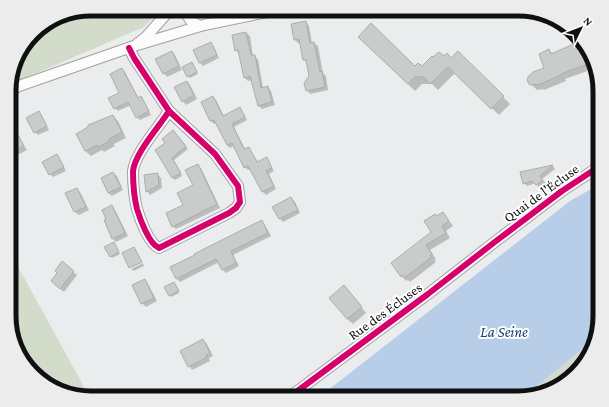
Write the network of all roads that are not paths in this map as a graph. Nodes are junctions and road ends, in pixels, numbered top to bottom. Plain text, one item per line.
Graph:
1 (164, 16) edge
2 (188, 16) edge
3 (251, 16) edge
4 (200, 26) junction
5 (132, 47) junction
6 (16, 87) edge
7 (169, 111) junction
8 (593, 171) edge
9 (496, 241) joint
10 (297, 391) edge

1 - 5 street
2 - 4 street
3 - 4 street
4 - 5 street
5 - 6 street
5 - 7 street
7 - 7 street
8 - 9 street, Quai de l'Écluse
9 - 10 street, Rue des Écluses

